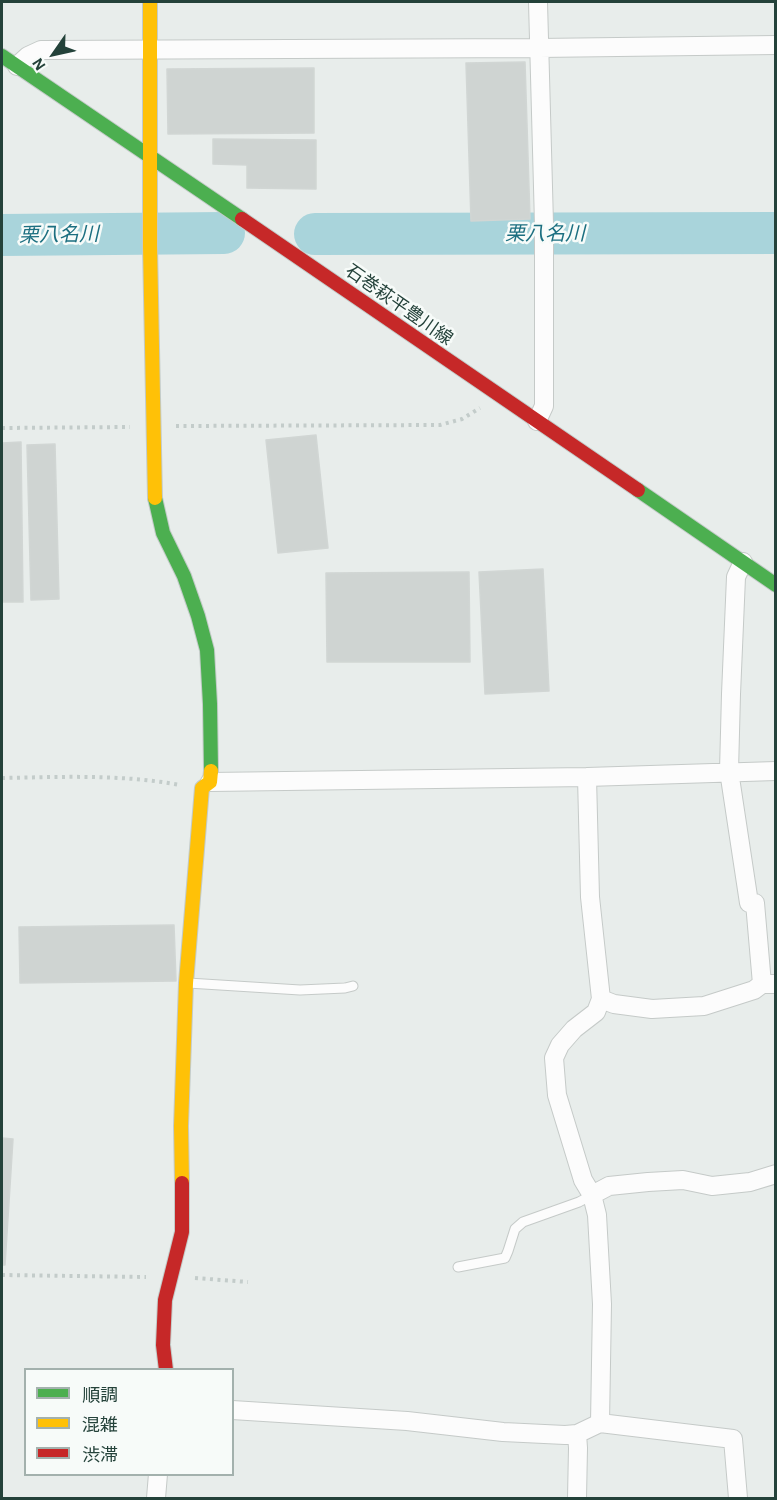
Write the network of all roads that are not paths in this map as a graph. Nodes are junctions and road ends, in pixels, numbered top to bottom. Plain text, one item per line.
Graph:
1 (150, 2) edge
2 (538, 2) edge
3 (776, 45) edge
4 (539, 48) junction
5 (150, 50) junction
6 (2, 56) edge
7 (17, 66) junction
8 (150, 157) junction
9 (537, 421) junction
10 (743, 562) junction
11 (776, 585) edge
12 (729, 771) junction
13 (776, 771) edge
14 (587, 777) junction
15 (206, 785) junction
16 (186, 983) junction
17 (769, 984) edge
18 (353, 986) dead end
19 (601, 999) junction
20 (776, 1174) edge
21 (592, 1195) junction
22 (458, 1267) dead end
23 (165, 1368) edge
24 (234, 1410) edge
25 (600, 1423) junction
26 (577, 1434) junction
27 (158, 1476) edge
28 (156, 1498) edge
29 (578, 1498) edge
30 (738, 1498) edge

1 - 5 street
2 - 4 street
3 - 4 street
4 - 5 street
4 - 9 street
5 - 7 street
5 - 8 street
6 - 7 street, 石巻萩平豊川線
7 - 8 street, 石巻萩平豊川線
8 - 9 street, 石巻萩平豊川線
8 - 15 street
9 - 10 street, 石巻萩平豊川線
10 - 11 street, 石巻萩平豊川線
10 - 12 street
12 - 13 street
12 - 14 street
12 - 17 street
14 - 15 street
14 - 19 street
15 - 16 street
16 - 18 lane
16 - 23 street
17 - 19 street
19 - 21 street
20 - 21 street
21 - 22 lane
21 - 25 street
24 - 26 street
25 - 26 street
25 - 30 street
26 - 29 street
27 - 28 street

